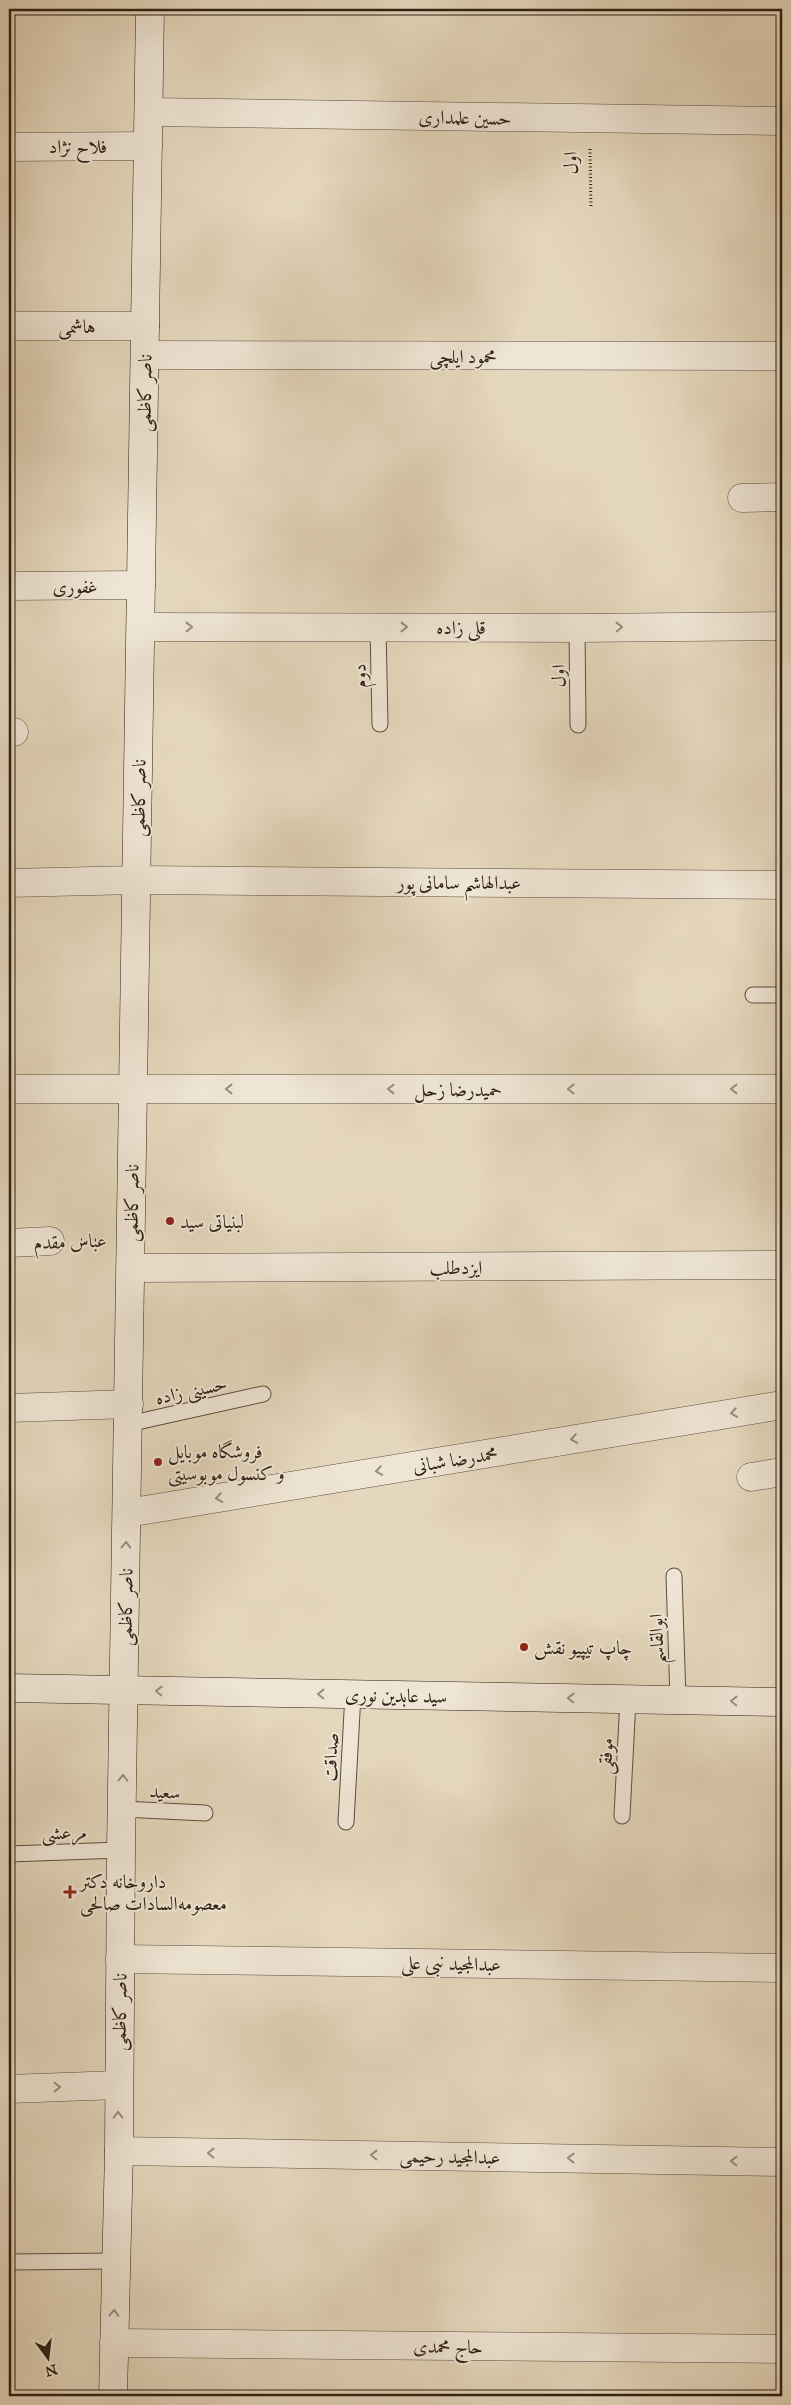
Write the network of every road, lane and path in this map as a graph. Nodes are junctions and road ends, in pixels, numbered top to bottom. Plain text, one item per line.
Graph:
1 (150, 9) edge
2 (149, 112) junction
3 (590, 118) junction
4 (782, 121) edge
5 (9, 146) edge
6 (148, 146) junction
7 (591, 207) dead end
8 (9, 326) edge
9 (145, 326) junction
10 (144, 356) junction
11 (782, 356) edge
12 (782, 497) edge
13 (742, 498) dead end
14 (141, 585) junction
15 (9, 586) edge
16 (141, 626) junction
17 (782, 626) edge
18 (378, 627) junction
19 (577, 628) junction
20 (380, 724) dead end
21 (578, 725) dead end
22 (136, 880) junction
23 (9, 883) edge
24 (782, 884) edge
25 (753, 995) dead end
26 (782, 995) edge
27 (133, 1088) junction
28 (9, 1089) edge
29 (782, 1089) edge
30 (131, 1239) junction
31 (50, 1241) joint
32 (9, 1243) edge
33 (782, 1265) edge
34 (131, 1268) junction
35 (263, 1394) dead end
36 (782, 1405) edge
37 (9, 1408) edge
38 (128, 1414) junction
39 (782, 1472) edge
40 (751, 1477) dead end
41 (127, 1513) junction
42 (674, 1576) dead end
43 (9, 1688) edge
44 (124, 1690) junction
45 (353, 1694) junction
46 (628, 1699) junction
47 (678, 1700) junction
48 (782, 1702) edge
49 (122, 1809) junction
50 (205, 1814) dead end
51 (622, 1816) dead end
52 (346, 1822) dead end
53 (121, 1850) junction
54 (9, 1854) edge
55 (120, 1959) junction
56 (782, 1968) edge
57 (118, 2086) junction
58 (9, 2089) edge
59 (119, 2151) junction
60 (782, 2162) edge
61 (115, 2261) junction
62 (9, 2262) edge
63 (114, 2343) junction
64 (782, 2350) edge
65 (113, 2396) edge

1 - 2 street, ناصر کاظمی
2 - 3 street, حسین علمداری
2 - 6 street, ناصر کاظمی
3 - 4 street, حسین علمداری
3 - 7 path, اول
5 - 6 street, فلاح نژاد
6 - 9 street, ناصر کاظمی
8 - 9 street, هاشمی
9 - 10 street, ناصر کاظمی
10 - 11 street, محمود ایلچی
10 - 14 street, ناصر کاظمی
12 - 13 street
14 - 15 street, غفوری
14 - 16 street, ناصر کاظمی
16 -> 18 street, قلی زاده
16 - 22 street, ناصر کاظمی
19 -> 17 street, قلی زاده
18 -> 19 street, قلی زاده
18 - 20 lane, دوم
19 - 21 lane, اول
22 - 23 street, عبدالهاشم سامانی پور
22 - 24 street, عبدالهاشم سامانی پور
22 - 27 street, ناصر کاظمی
25 - 26 lane
27 - 28 street, حمیدرضا زحل
29 -> 27 street, حمیدرضا زحل
27 - 30 street, ناصر کاظمی
30 - 31 path, عباس مقدم
30 - 34 street, ناصر کاظمی
31 - 32 street, عباس مقدم
33 - 34 street, ایزدطلب
34 - 38 street, ناصر کاظمی
35 - 38 lane, حسینی زاده
36 -> 41 street, محمدرضا شبانی
37 - 38 street
38 - 41 street, ناصر کاظمی
39 - 40 street
44 -> 41 street, ناصر کاظمی
42 - 47 lane, ابوالقاسم
43 - 44 street, سید عابدین نوری
45 -> 44 street, سید عابدین نوری
49 -> 44 street, ناصر کاظمی
46 -> 45 street, سید عابدین نوری
45 - 52 lane, صداقت
46 - 47 street, سید عابدین نوری
46 - 51 lane, موفقی
48 -> 47 street, سید عابدین نوری
49 - 50 lane, سعید
49 - 53 street, ناصر کاظمی
53 - 54 lane, مرعشی
53 - 55 street, ناصر کاظمی
55 - 56 street, عبدالمجید نبی علی
55 - 57 street, ناصر کاظمی
58 -> 57 street
59 -> 57 street, ناصر کاظمی
60 -> 59 street, عبدالمجید رحیمی
59 - 61 street, ناصر کاظمی
61 - 62 lane
63 -> 61 street, ناصر کاظمی
63 - 64 street, حاج محمدی
63 - 65 street, ناصر کاظمی

